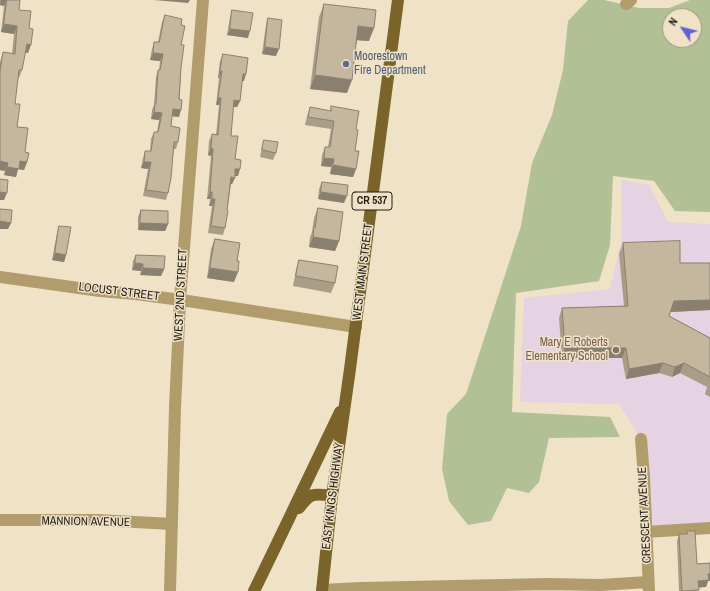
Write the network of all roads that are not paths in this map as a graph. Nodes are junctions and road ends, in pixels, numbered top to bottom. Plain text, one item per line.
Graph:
1 (203, 0) edge
2 (398, 0) edge
3 (0, 277) edge
4 (180, 300) junction
5 (356, 327) junction
6 (345, 402) junction
7 (641, 439) dead end
8 (332, 496) junction
9 (0, 520) edge
10 (289, 520) junction
11 (172, 524) junction
12 (710, 528) edge
13 (646, 532) junction
14 (648, 587) edge
15 (322, 590) edge
16 (170, 591) edge
17 (254, 591) edge

1 - 4 street, WEST 2ND STREET
2 - 5 main road, WEST MAIN STREET / CR 537
3 - 4 street, LOCUST STREET
4 - 5 street, LOCUST STREET
4 - 11 street, WEST 2ND STREET
5 - 6 main road, WEST MAIN STREET / CR 537
6 - 8 main road, EAST KINGS HIGHWAY / CR 537
6 - 10 main road, CR 537
7 - 13 street, CRESCENT AVENUE
8 - 10 main road, CR 537
8 - 15 main road, EAST KINGS HIGHWAY
9 - 11 street, MANNION AVENUE
10 - 17 main road, CR 537
11 - 16 street, WEST 2ND STREET
12 - 13 street
13 - 14 street, CRESCENT AVENUE
14 - 15 street

